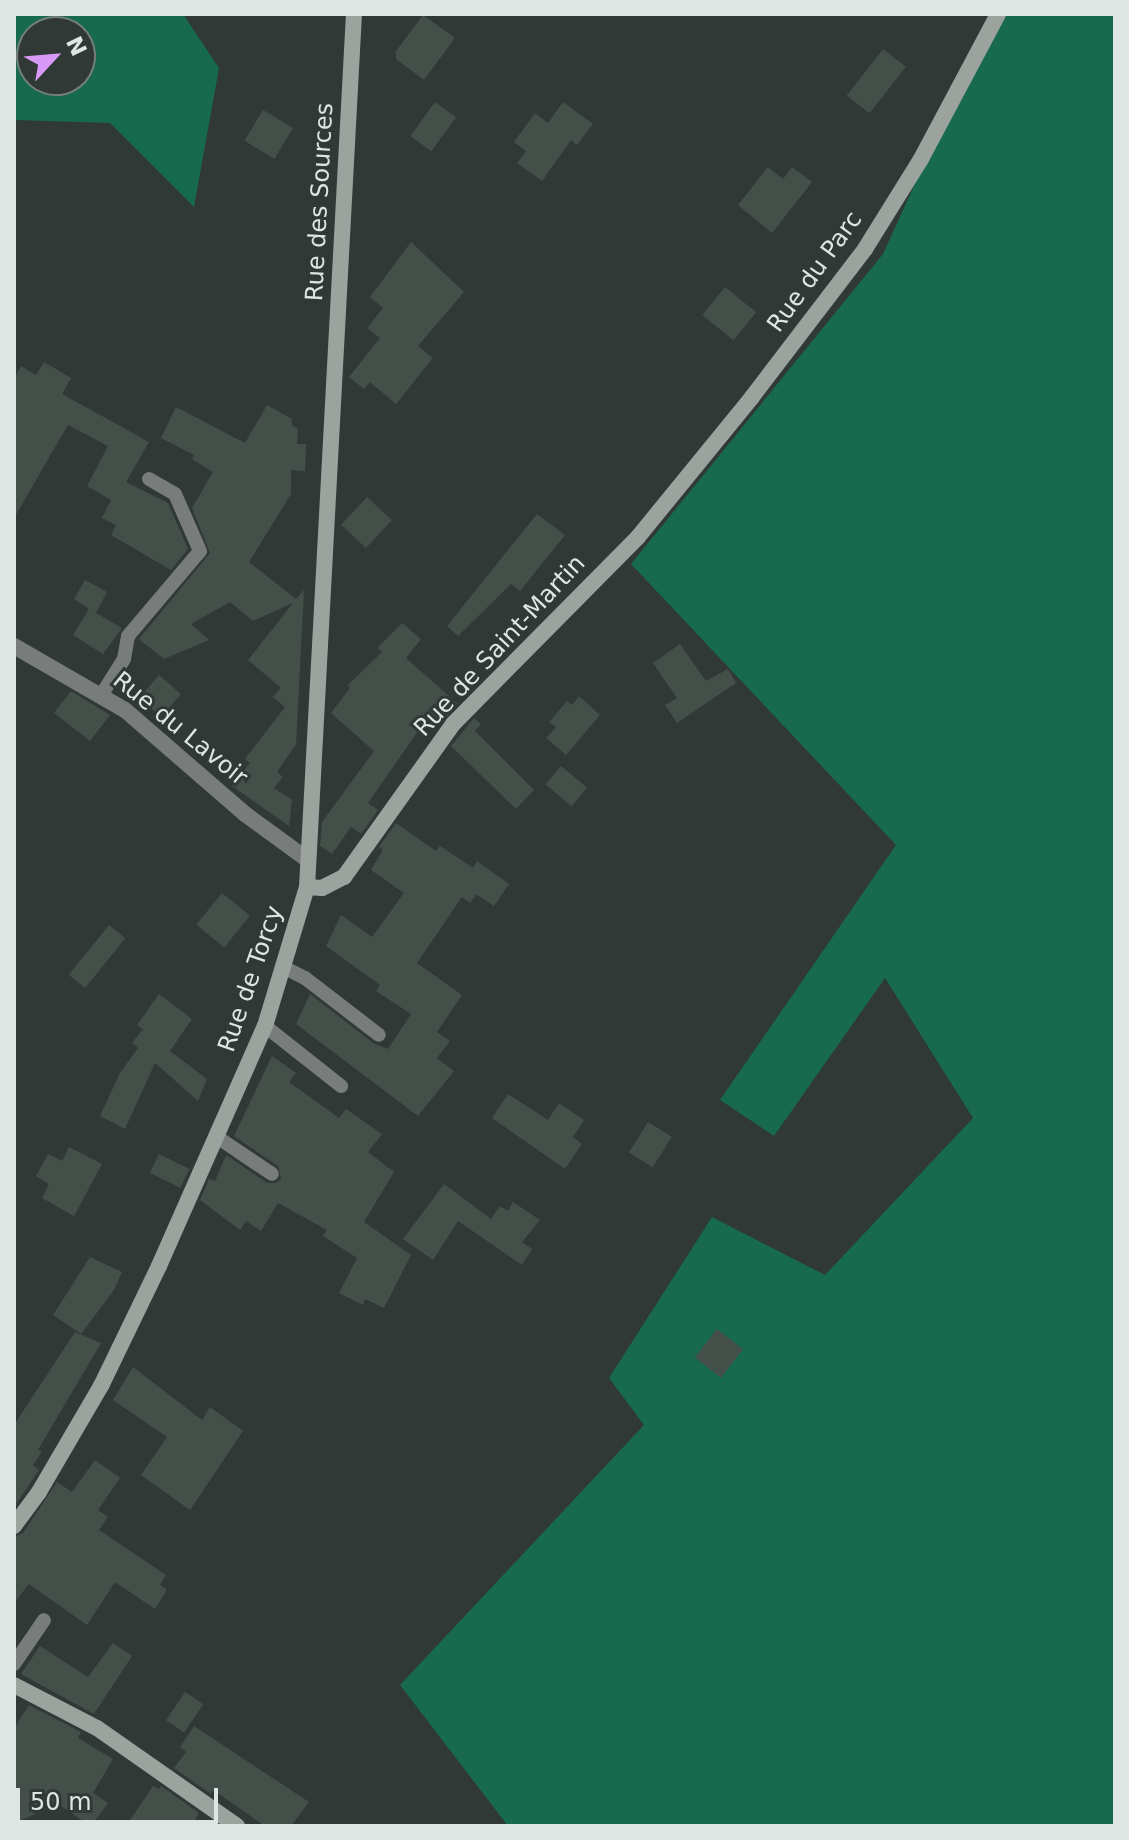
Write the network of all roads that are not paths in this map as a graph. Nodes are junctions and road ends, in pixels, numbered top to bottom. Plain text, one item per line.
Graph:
1 (354, 14) edge
2 (998, 14) edge
3 (333, 393) joint
4 (149, 479) dead end
5 (638, 537) joint
6 (14, 646) edge
7 (102, 694) junction
8 (308, 860) junction
9 (307, 887) junction
10 (283, 967) junction
11 (265, 1026) junction
12 (379, 1035) dead end
13 (341, 1086) dead end
14 (217, 1137) junction
15 (272, 1174) dead end
16 (14, 1526) edge
17 (44, 1620) dead end
18 (14, 1664) edge
19 (14, 1685) edge
20 (237, 1826) edge

1 - 3 street, Rue des Sources
2 - 5 street, Rue du Parc
3 - 8 street, Rue de Torcy
4 - 7 lane
5 - 9 street, Rue de Saint-Martin
6 - 7 street, Rue du Lavoir
7 - 8 street, Rue du Lavoir
8 - 9 street, Rue de Torcy
9 - 10 street, Rue de Torcy
10 - 11 street, Rue de Torcy
10 - 12 lane
11 - 13 lane
11 - 14 street, Rue de Torcy
14 - 15 lane
14 - 16 street, Rue de Torcy
17 - 18 lane
19 - 20 street

